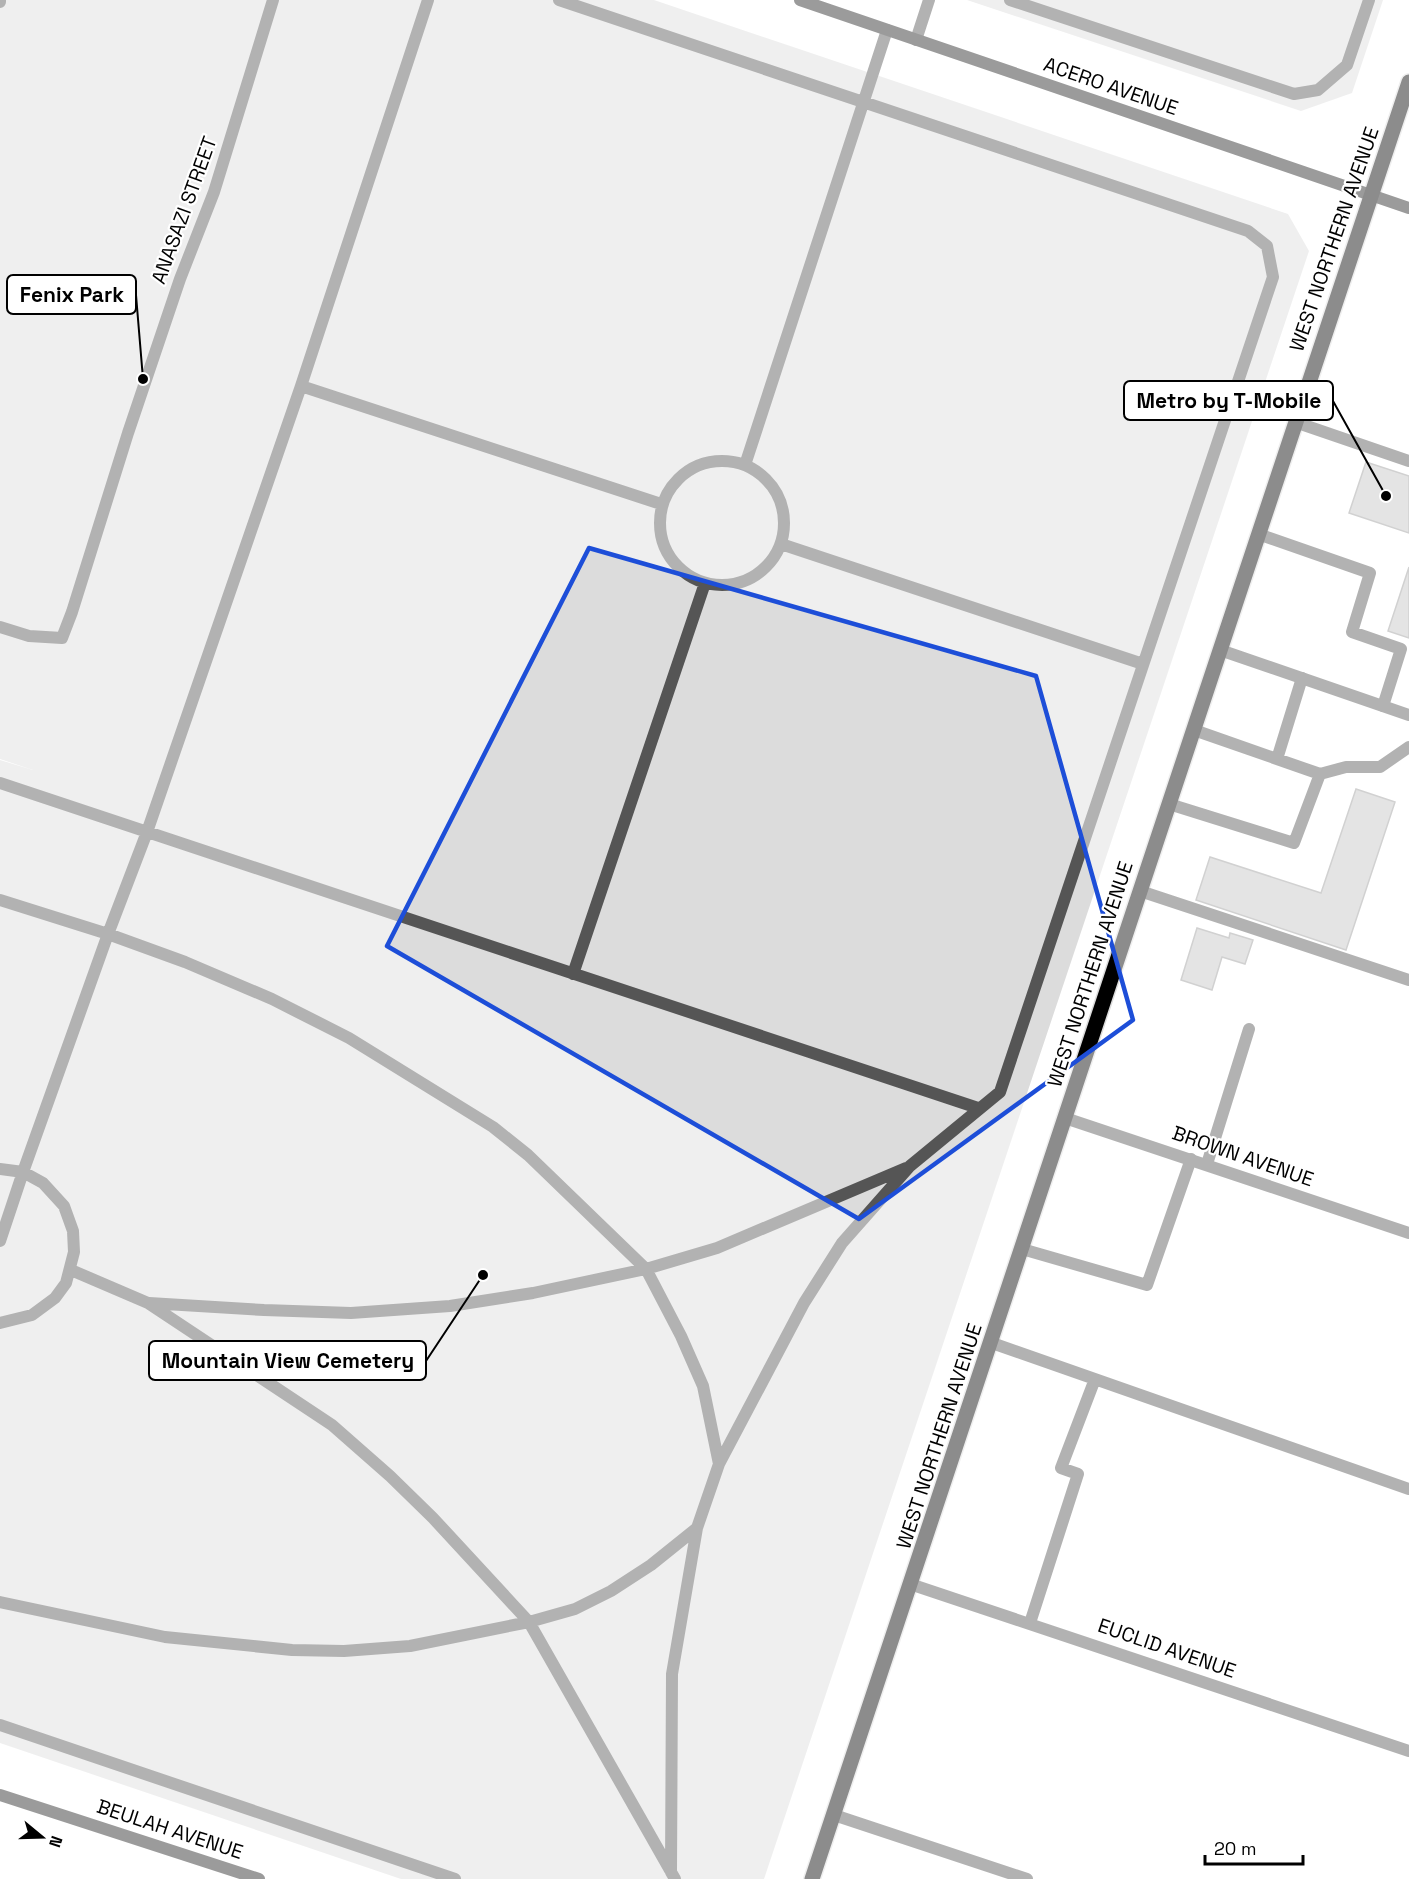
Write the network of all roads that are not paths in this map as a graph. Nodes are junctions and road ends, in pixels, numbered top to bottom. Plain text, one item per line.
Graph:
1 (273, 0) edge
2 (428, 0) edge
3 (559, 0) edge
4 (800, 0) edge
5 (929, 0) edge
6 (1010, 0) edge
7 (1369, 0) edge
8 (887, 30) junction
9 (916, 40) junction
10 (1409, 82) edge
11 (863, 101) junction
12 (1371, 195) junction
13 (1409, 208) edge
14 (301, 386) junction
15 (1294, 422) junction
16 (1409, 461) edge
17 (745, 465) junction
18 (661, 504) junction
19 (1258, 534) junction
20 (781, 544) junction
21 (705, 583) junction
22 (0, 627) edge
23 (1220, 650) junction
24 (1143, 664) junction
25 (1302, 678) junction
26 (1383, 706) junction
27 (1409, 715) edge
28 (1194, 730) junction
29 (1409, 747) edge
30 (1277, 759) junction
31 (1320, 774) junction
32 (0, 783) edge
33 (1169, 804) junction
34 (147, 832) junction
35 (1140, 891) junction
36 (0, 900) edge
37 (108, 934) junction
38 (573, 974) junction
39 (1409, 980) edge
40 (1249, 1029) dead end
41 (978, 1108) junction
42 (1065, 1118) junction
43 (1191, 1159) junction
44 (1207, 1164) junction
45 (910, 1166) junction
46 (0, 1169) edge
47 (23, 1172) junction
48 (1409, 1233) edge
49 (0, 1241) edge
50 (1022, 1249) junction
51 (646, 1269) junction
52 (70, 1270) junction
53 (148, 1303) junction
54 (0, 1323) edge
55 (992, 1344) junction
56 (1095, 1379) junction
57 (719, 1464) junction
58 (1409, 1489) edge
59 (697, 1528) junction
60 (913, 1585) junction
61 (0, 1602) edge
62 (529, 1622) junction
63 (1030, 1623) junction
64 (0, 1725) edge
65 (1409, 1750) edge
66 (0, 1795) edge
67 (834, 1815) junction
68 (673, 1875) edge
69 (259, 1879) edge
70 (455, 1879) edge
71 (812, 1879) edge
72 (1027, 1879) edge

1 - 22 street, ANASAZI STREET
2 - 14 street
3 - 11 street
4 - 8 street, ACERO AVENUE
5 - 9 street
6 - 7 street
8 - 9 street, ACERO AVENUE
8 - 11 street
9 - 12 street, ACERO AVENUE
10 - 12 main road, WEST NORTHERN AVENUE
11 - 17 street
11 - 24 street
12 - 13 street, ACERO AVENUE
12 - 15 main road, WEST NORTHERN AVENUE
14 - 18 street
14 - 34 street
15 - 16 street
15 - 19 main road, WEST NORTHERN AVENUE
17 - 18 street
17 - 20 street
18 - 21 street
19 - 23 main road, WEST NORTHERN AVENUE
19 - 26 street
20 - 21 street
20 - 24 street
21 - 38 street
23 - 25 street
23 - 28 main road, WEST NORTHERN AVENUE
24 - 41 street
25 - 26 street
25 - 30 street
26 - 27 street
28 - 30 street
28 - 33 main road, WEST NORTHERN AVENUE
29 - 31 street
30 - 31 street
31 - 33 street
32 - 34 street
33 - 35 main road, WEST NORTHERN AVENUE
34 - 37 street
34 - 38 street
35 - 39 street
35 - 42 main road, WEST NORTHERN AVENUE
36 - 37 street
37 - 47 street
37 - 51 street
38 - 41 street
40 - 44 street
41 - 45 street
42 - 43 street, BROWN AVENUE
42 - 50 main road, WEST NORTHERN AVENUE
43 - 44 street, BROWN AVENUE
43 - 50 street
44 - 48 street, BROWN AVENUE
45 - 51 street
45 - 57 street
46 - 47 street
47 - 49 street
47 - 52 street
50 - 55 main road, WEST NORTHERN AVENUE
51 - 53 street
51 - 57 street
52 - 53 street
52 - 54 street
53 - 62 street
55 - 56 street
55 - 60 main road, WEST NORTHERN AVENUE
56 - 58 street
56 - 63 street
57 - 59 street
59 - 62 street
59 - 68 street
60 - 63 street, EUCLID AVENUE
60 - 67 main road, WEST NORTHERN AVENUE
61 - 62 street
62 - 68 street
63 - 65 street, EUCLID AVENUE
64 - 70 street
66 - 69 street, BEULAH AVENUE
67 - 71 main road, WEST NORTHERN AVENUE
67 - 72 street

